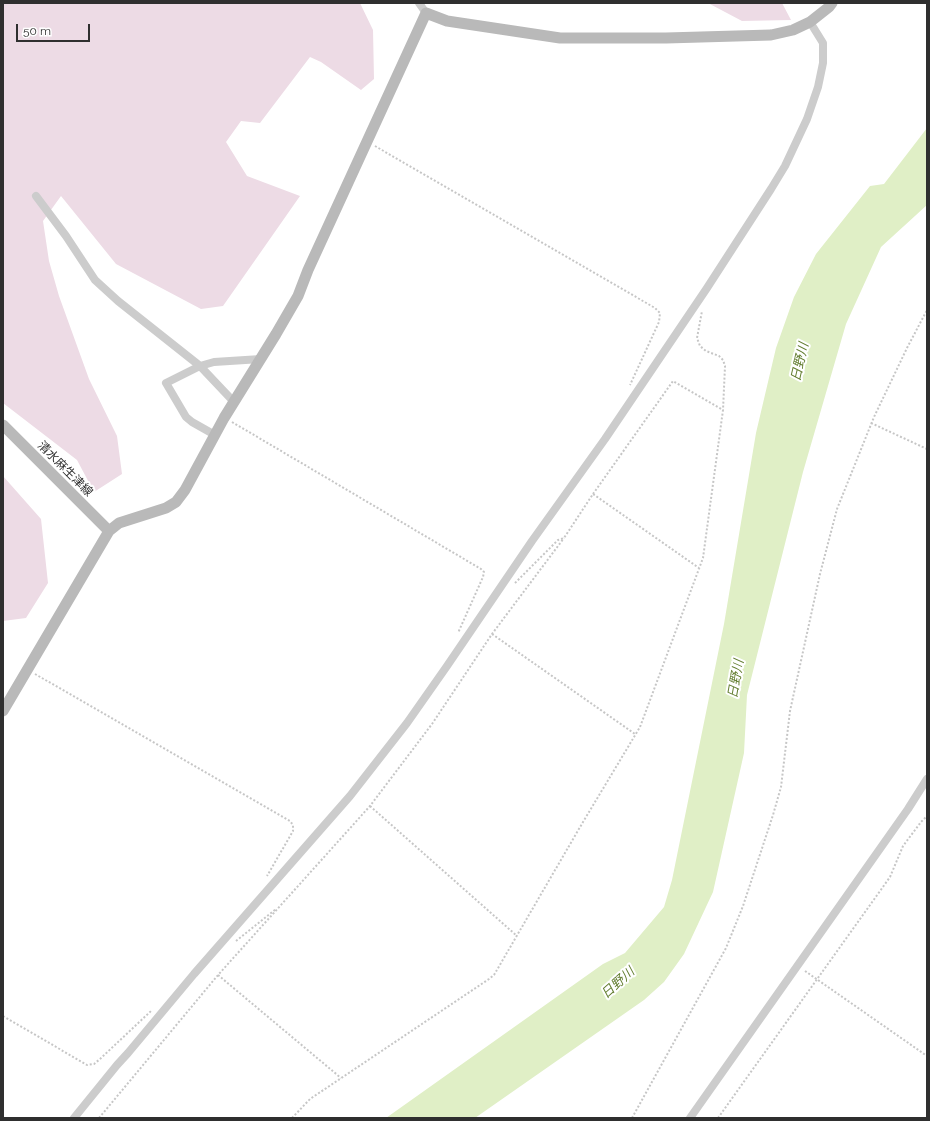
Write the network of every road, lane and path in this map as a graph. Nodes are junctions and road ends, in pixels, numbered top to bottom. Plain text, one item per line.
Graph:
1 (419, 3) edge
2 (832, 3) edge
3 (426, 13) junction
4 (810, 22) junction
5 (367, 142) junction
6 (36, 196) dead end
7 (703, 310) dead end
8 (927, 310) edge
9 (261, 359) junction
10 (200, 366) junction
11 (627, 391) dead end
12 (234, 402) junction
13 (723, 410) junction
14 (224, 418) junction
15 (871, 423) junction
16 (3, 425) edge
17 (215, 435) junction
18 (927, 449) edge
19 (593, 494) junction
20 (109, 531) junction
21 (564, 538) junction
22 (699, 568) junction
23 (514, 585) dead end
24 (492, 634) junction
25 (457, 635) dead end
26 (27, 669) junction
27 (3, 711) edge
28 (636, 734) junction
29 (927, 779) edge
30 (370, 806) junction
31 (927, 816) edge
32 (266, 878) dead end
33 (281, 906) junction
34 (516, 936) junction
35 (232, 944) dead end
36 (798, 966) junction
37 (218, 975) junction
38 (817, 980) junction
39 (155, 1006) dead end
40 (3, 1016) edge
41 (927, 1056) edge
42 (341, 1078) junction
43 (74, 1118) edge
44 (99, 1118) edge
45 (292, 1118) edge
46 (632, 1118) edge
47 (690, 1118) edge
48 (718, 1118) edge

1 - 3 street
2 - 4 street
3 - 4 street
3 - 5 street
4 - 43 street
5 - 9 street
5 - 11 path
6 - 10 street
7 - 13 path
8 - 15 path
9 - 10 street
9 - 12 street
10 - 12 street
10 - 17 street
12 - 14 street
13 - 19 path
13 - 22 path
14 - 17 street
14 - 25 path
15 - 18 path
15 - 46 path
16 - 20 street, 清水麻生津線
17 - 20 street
19 - 21 path
19 - 22 path
20 - 26 street
21 - 23 path
21 - 24 path
22 - 28 path
24 - 28 path
24 - 30 path
26 - 27 street
26 - 32 path
28 - 34 path
29 - 36 street
30 - 33 path
30 - 34 path
31 - 38 path
33 - 35 path
33 - 37 path
34 - 42 path
36 - 38 path
36 - 47 street
37 - 42 path
37 - 44 path
38 - 41 path
38 - 48 path
39 - 40 path
42 - 45 path

